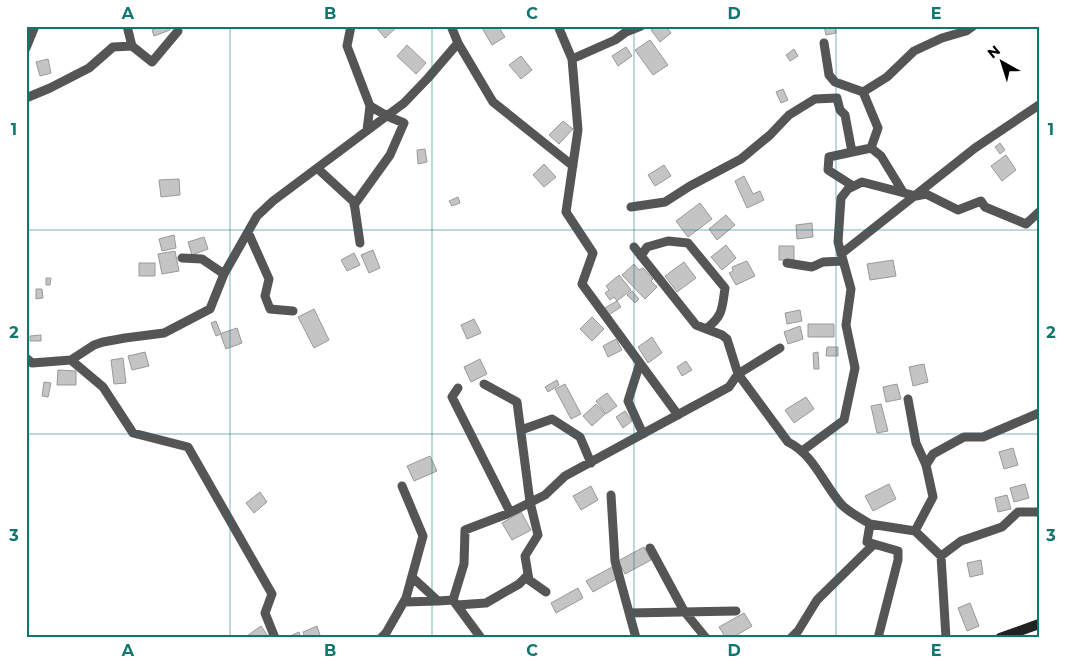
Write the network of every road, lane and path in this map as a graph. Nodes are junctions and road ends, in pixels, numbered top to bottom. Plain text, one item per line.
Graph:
1 (35, 26) edge
2 (127, 26) edge
3 (351, 26) edge
4 (558, 26) edge
5 (641, 26) edge
6 (973, 26) edge
7 (452, 27) edge
8 (178, 31) dead end
9 (824, 42) dead end
10 (458, 43) junction
11 (132, 46) junction
12 (26, 48) edge
13 (572, 59) junction
14 (863, 92) junction
15 (26, 98) edge
16 (1039, 105) edge
17 (370, 106) junction
18 (387, 116) junction
19 (366, 130) junction
20 (871, 148) junction
21 (852, 152) junction
22 (573, 166) junction
23 (317, 168) junction
24 (853, 186) junction
25 (903, 192) junction
26 (916, 196) junction
27 (354, 205) junction
28 (631, 207) dead end
29 (1039, 212) edge
30 (248, 232) junction
31 (360, 243) dead end
32 (634, 247) dead end
33 (641, 256) junction
34 (842, 257) junction
35 (182, 258) dead end
36 (787, 262) dead end
37 (224, 274) junction
38 (293, 310) dead end
39 (706, 329) junction
40 (780, 348) dead end
41 (26, 358) edge
42 (71, 360) junction
43 (640, 363) junction
44 (738, 374) junction
45 (484, 384) dead end
46 (458, 388) dead end
47 (908, 399) dead end
48 (1039, 413) edge
49 (678, 415) junction
50 (521, 430) junction
51 (643, 434) junction
52 (802, 451) junction
53 (591, 463) junction
54 (926, 465) junction
55 (402, 486) dead end
56 (611, 495) dead end
57 (530, 502) junction
58 (510, 512) junction
59 (1037, 512) dead end
60 (870, 524) junction
61 (915, 531) junction
62 (874, 544) junction
63 (650, 548) dead end
64 (941, 556) junction
65 (528, 575) junction
66 (412, 577) junction
67 (546, 592) dead end
68 (438, 601) junction
69 (404, 602) junction
70 (455, 602) junction
71 (736, 610) dead end
72 (684, 612) junction
73 (629, 613) junction
74 (1039, 624) edge
75 (385, 636) edge
76 (275, 638) edge
77 (481, 638) edge
78 (636, 638) edge
79 (706, 638) edge
80 (791, 638) edge
81 (878, 638) edge
82 (946, 638) edge
83 (1000, 638) edge

1 - 12 street
2 - 11 street
3 - 17 street
4 - 13 street
5 - 13 street
6 - 14 street
7 - 10 street
8 - 11 street
9 - 14 street
10 - 18 street
10 - 22 street
11 - 15 street
13 - 22 street
14 - 20 street
16 - 26 street
17 - 18 street
17 - 19 street
18 - 19 street
18 - 27 street
19 - 23 street
20 - 21 street
20 - 25 street
21 - 24 street
21 - 28 street
22 - 43 street
23 - 27 street
23 - 30 street
24 - 25 street
24 - 34 street
25 - 26 street
26 - 29 street
26 - 34 street
27 - 31 street
30 - 37 street
30 - 38 street
32 - 33 street
33 - 39 street
33 - 39 street
34 - 36 street
34 - 52 street
35 - 37 street
37 - 42 street
39 - 44 street
40 - 44 street
41 - 42 street
42 - 76 street
43 - 49 street
43 - 51 street
44 - 49 street
44 - 52 street
45 - 50 street
46 - 58 street
47 - 54 street
48 - 54 street
49 - 51 street
50 - 53 street
50 - 57 street
51 - 53 street
52 - 60 street
53 - 57 street
54 - 61 street
55 - 66 street
56 - 73 street
57 - 58 street
57 - 65 street
58 - 70 street
59 - 64 street
60 - 61 street
60 - 62 street
61 - 64 street
62 - 80 street
62 - 81 street
63 - 72 street
64 - 82 street
65 - 67 street
65 - 70 street
66 - 68 street
66 - 69 street
68 - 69 street
68 - 70 street
69 - 75 street
70 - 77 street
71 - 72 street
72 - 73 street
72 - 79 street
73 - 78 street
74 - 83 street

